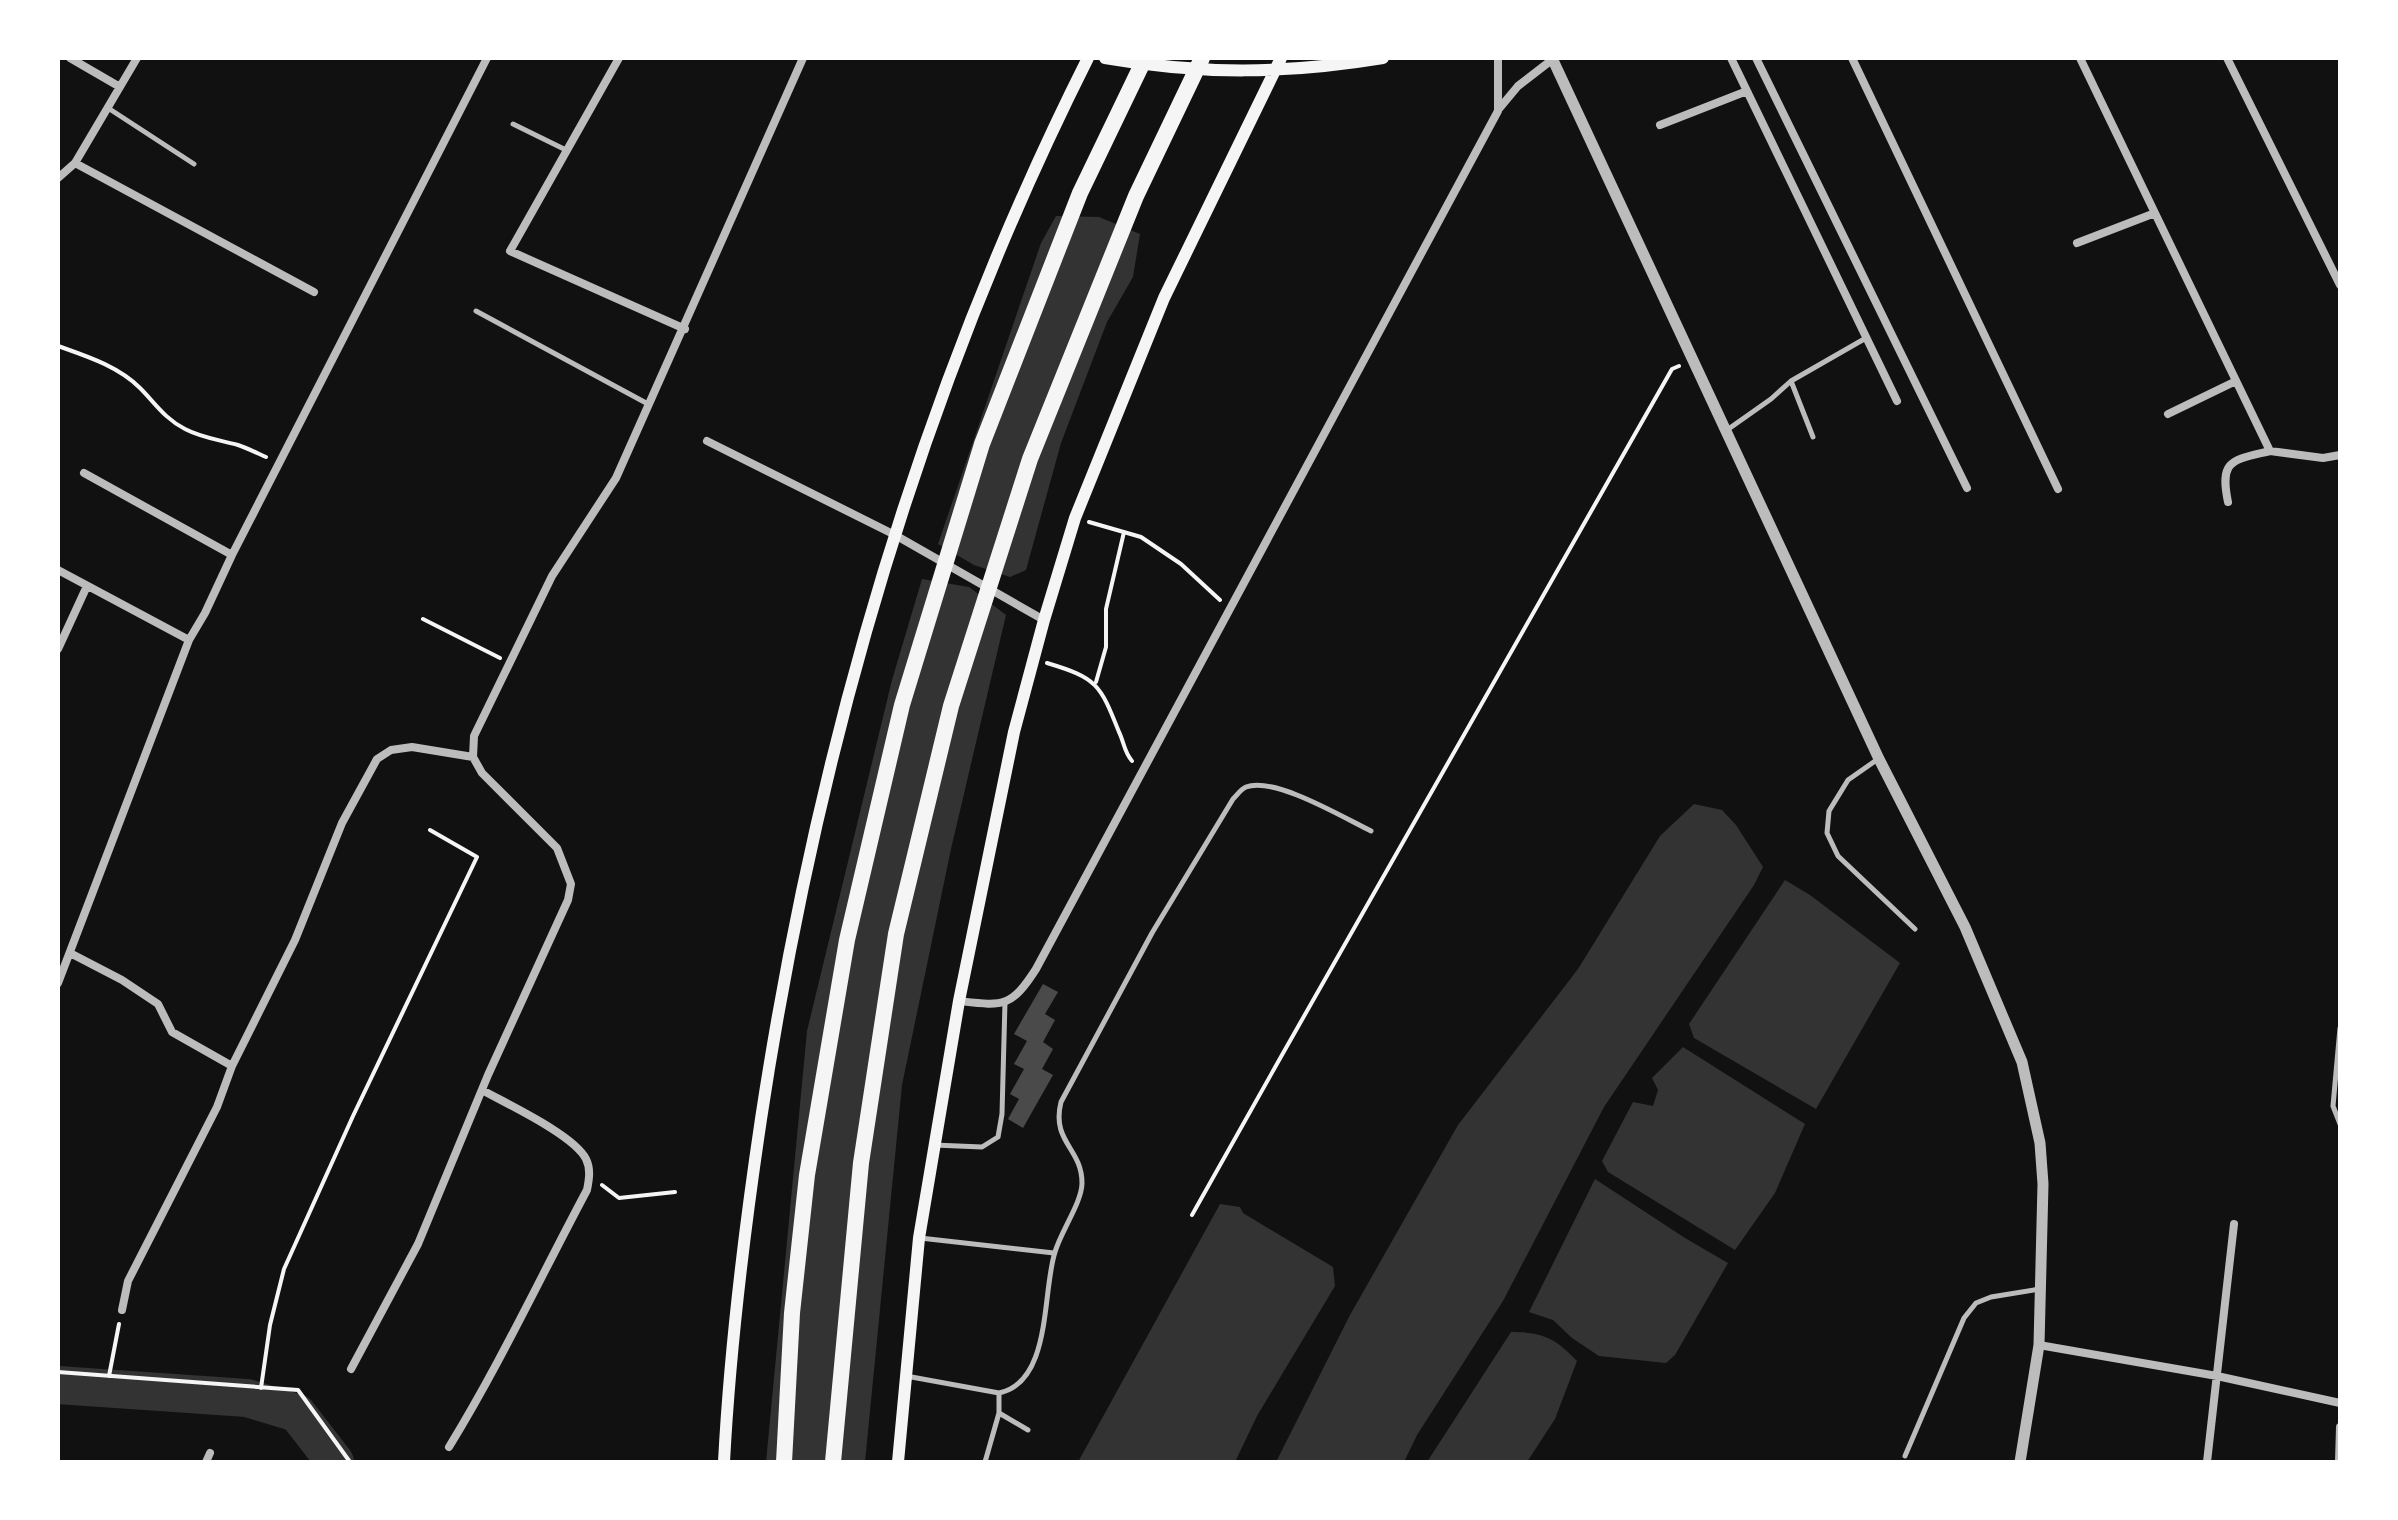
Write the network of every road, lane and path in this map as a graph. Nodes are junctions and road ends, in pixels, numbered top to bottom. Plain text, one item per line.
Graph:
1 (70, 58) edge
2 (137, 58) edge
3 (487, 58) edge
4 (619, 58) edge
5 (803, 58) edge
6 (1088, 58) edge
7 (1105, 58) edge
8 (1145, 58) edge
9 (1202, 58) edge
10 (1281, 58) edge
11 (1383, 58) edge
12 (1498, 58) edge
13 (1731, 58) edge
14 (1756, 58) edge
15 (1852, 58) edge
16 (2080, 58) edge
17 (2227, 58) edge
18 (1552, 59) edge
19 (1273, 72) junction
20 (120, 87) junction
21 (1747, 91) junction
22 (107, 108) junction
23 (1498, 111) junction
24 (513, 124) dead end
25 (1660, 125) dead end
26 (567, 151) junction
27 (75, 163) junction
28 (194, 164) dead end
29 (58, 178) edge
30 (2155, 213) junction
31 (2077, 243) dead end
32 (2340, 285) edge
33 (314, 292) dead end
34 (476, 311) dead end
35 (685, 329) junction
36 (1866, 338) junction
37 (58, 346) edge
38 (1692, 360) junction
39 (1791, 381) junction
40 (2236, 381) junction
41 (1897, 401) dead end
42 (648, 404) junction
43 (2168, 414) dead end
44 (1726, 431) junction
45 (1813, 437) dead end
46 (707, 441) dead end
47 (2270, 451) junction
48 (2340, 455) edge
49 (280, 462) junction
50 (84, 473) dead end
51 (1967, 488) dead end
52 (2058, 489) dead end
53 (2228, 502) dead end
54 (1075, 518) junction
55 (1124, 532) junction
56 (895, 535) junction
57 (232, 555) junction
58 (58, 570) edge
59 (87, 586) junction
60 (1231, 609) junction
61 (423, 619) dead end
62 (1044, 620) junction
63 (189, 640) junction
64 (58, 649) edge
65 (1033, 659) junction
66 (509, 662) junction
67 (1096, 683) junction
68 (473, 757) junction
69 (1879, 759) junction
70 (1142, 772) junction
71 (430, 830) dead end
72 (1371, 831) dead end
73 (1915, 929) dead end
74 (70, 953) junction
75 (58, 983) edge
76 (959, 1001) junction
77 (1005, 1002) junction
78 (2340, 1028) edge
79 (232, 1066) junction
80 (482, 1090) junction
81 (2340, 1124) edge
82 (934, 1145) junction
83 (590, 1177) junction
84 (675, 1192) dead end
85 (1192, 1215) dead end
86 (2234, 1224) dead end
87 (919, 1238) junction
88 (1054, 1253) junction
89 (2041, 1289) junction
90 (122, 1310) joint
91 (2039, 1345) junction
92 (351, 1369) dead end
93 (58, 1372) edge
94 (109, 1376) junction
95 (904, 1376) junction
96 (2217, 1376) junction
97 (261, 1388) junction
98 (999, 1393) junction
99 (2340, 1403) edge
100 (999, 1413) junction
101 (2340, 1427) edge
102 (1028, 1430) dead end
103 (449, 1447) dead end
104 (210, 1453) dead end
105 (1905, 1456) dead end
106 (206, 1462) edge
107 (350, 1462) edge
108 (724, 1462) edge
109 (784, 1462) edge
110 (833, 1462) edge
111 (898, 1462) edge
112 (985, 1462) edge
113 (2020, 1462) edge
114 (2207, 1462) edge
115 (2339, 1462) edge

1 - 20 street
2 - 20 street
3 - 49 street
4 - 26 street
5 - 35 street
6 - 56 main road
7 - 19 main road
8 - 109 highway
9 - 110 highway
10 - 19 main road
11 - 19 main road
12 - 23 street
13 - 21 street
14 - 51 street
15 - 52 street
16 - 30 street
17 - 32 street
18 - 23 street
18 - 38 street
19 - 54 main road
20 - 22 street
21 - 25 street
21 - 36 street
22 - 27 street
22 - 28 lane
23 - 60 street
24 - 26 lane
26 - 35 street
27 - 29 street
27 - 33 street
30 - 31 street
30 - 40 street
34 - 42 lane
35 - 42 street
36 - 39 lane
36 - 41 street
37 - 49 path
38 - 44 street
38 - 85 path
39 - 44 lane
39 - 45 lane
40 - 43 street
40 - 47 street
42 - 66 street
44 - 69 street
46 - 56 street
47 - 48 street
47 - 53 street
49 - 57 street
50 - 57 street
54 - 55 path
54 - 62 main road
55 - 60 path
55 - 67 path
56 - 62 street
56 - 108 main road
57 - 63 street
58 - 59 street
59 - 63 street
59 - 64 street
60 - 70 street
61 - 66 path
62 - 65 main road
63 - 74 street
65 - 67 path
65 - 76 main road
66 - 68 street
67 - 70 path
68 - 79 street
68 - 80 street
69 - 73 lane
69 - 89 street
70 - 77 street
71 - 97 path
72 - 88 lane
74 - 75 street
74 - 79 street
76 - 77 street
76 - 82 main road
77 - 82 lane
78 - 81 lane
79 - 90 street
80 - 83 street
80 - 92 street
82 - 87 main road
83 - 84 path
83 - 103 street
86 - 96 street
87 - 88 lane
87 - 95 main road
88 - 98 lane
89 - 91 street
89 - 105 lane
90 - 94 path
91 - 96 street
91 - 113 street
93 - 94 path
94 - 97 path
95 - 98 lane
95 - 111 main road
96 - 99 street
96 - 114 street
97 - 107 path
98 - 100 lane
100 - 102 lane
100 - 112 lane
101 - 115 street
104 - 106 street

